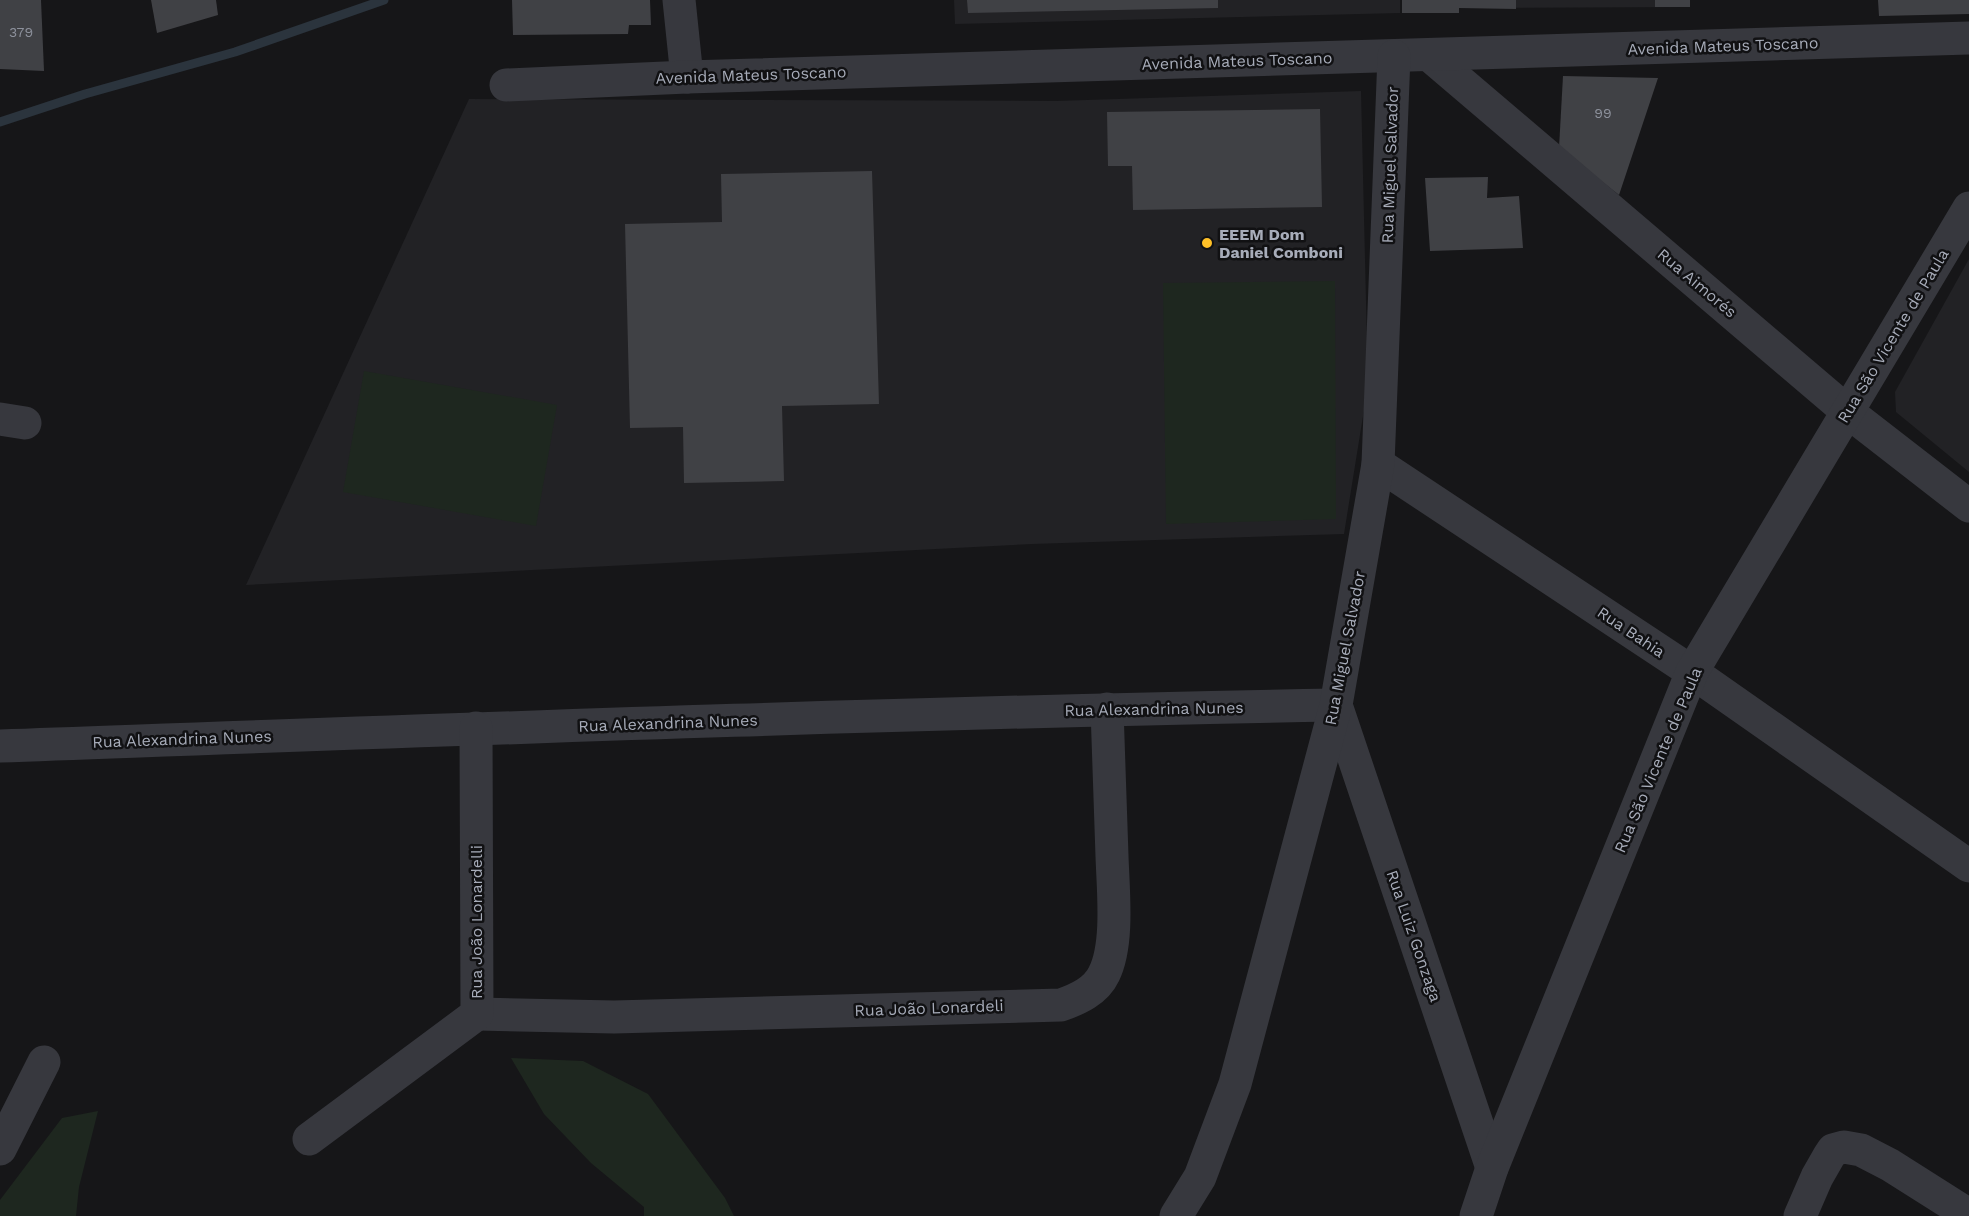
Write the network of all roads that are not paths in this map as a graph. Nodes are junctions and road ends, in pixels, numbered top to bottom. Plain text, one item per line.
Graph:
1 (679, 0) edge
2 (1969, 38) edge
3 (1394, 56) junction
4 (1430, 56) junction
5 (687, 76) junction
6 (506, 85) dead end
7 (1969, 208) edge
8 (1848, 412) junction
9 (1378, 464) junction
10 (1969, 506) edge
11 (1692, 672) junction
12 (1336, 705) junction
13 (1107, 709) junction
14 (476, 728) junction
15 (0, 746) edge
16 (1969, 866) edge
17 (477, 1014) junction
18 (44, 1062) dead end
19 (309, 1139) dead end
20 (0, 1149) edge
21 (1492, 1168) junction
22 (1969, 1215) edge
23 (1176, 1216) edge
24 (1476, 1216) edge
25 (1800, 1216) edge

1 - 5 street
2 - 4 street, Avenida Mateus Toscano
3 - 4 street, Avenida Mateus Toscano
3 - 5 street, Avenida Mateus Toscano
3 - 9 street, Rua Miguel Salvador
4 - 8 street, Rua Aimorés
5 - 6 street, Avenida Mateus Toscano
7 - 8 street, Rua São Vicente de Paula
8 - 10 street, Rua Aimorés
8 - 11 street, Rua São Vicente de Paula
9 - 11 street, Rua Bahia
9 - 12 street, Rua Miguel Salvador
11 - 16 street, Rua Bahia
11 - 21 street, Rua São Vicente de Paula
12 - 13 street, Rua Alexandrina Nunes
12 - 21 street, Rua Luiz Gonzaga
12 - 23 street, Rua Miguel Salvador
13 - 14 street, Rua Alexandrina Nunes
13 - 17 street, Rua João Lonardeli
14 - 15 street, Rua Alexandrina Nunes
14 - 17 street, Rua João Lonardelli
17 - 19 street, Rua João Lonardelli
18 - 20 street
21 - 24 street, Rua São Vicente de Paula
22 - 25 street

